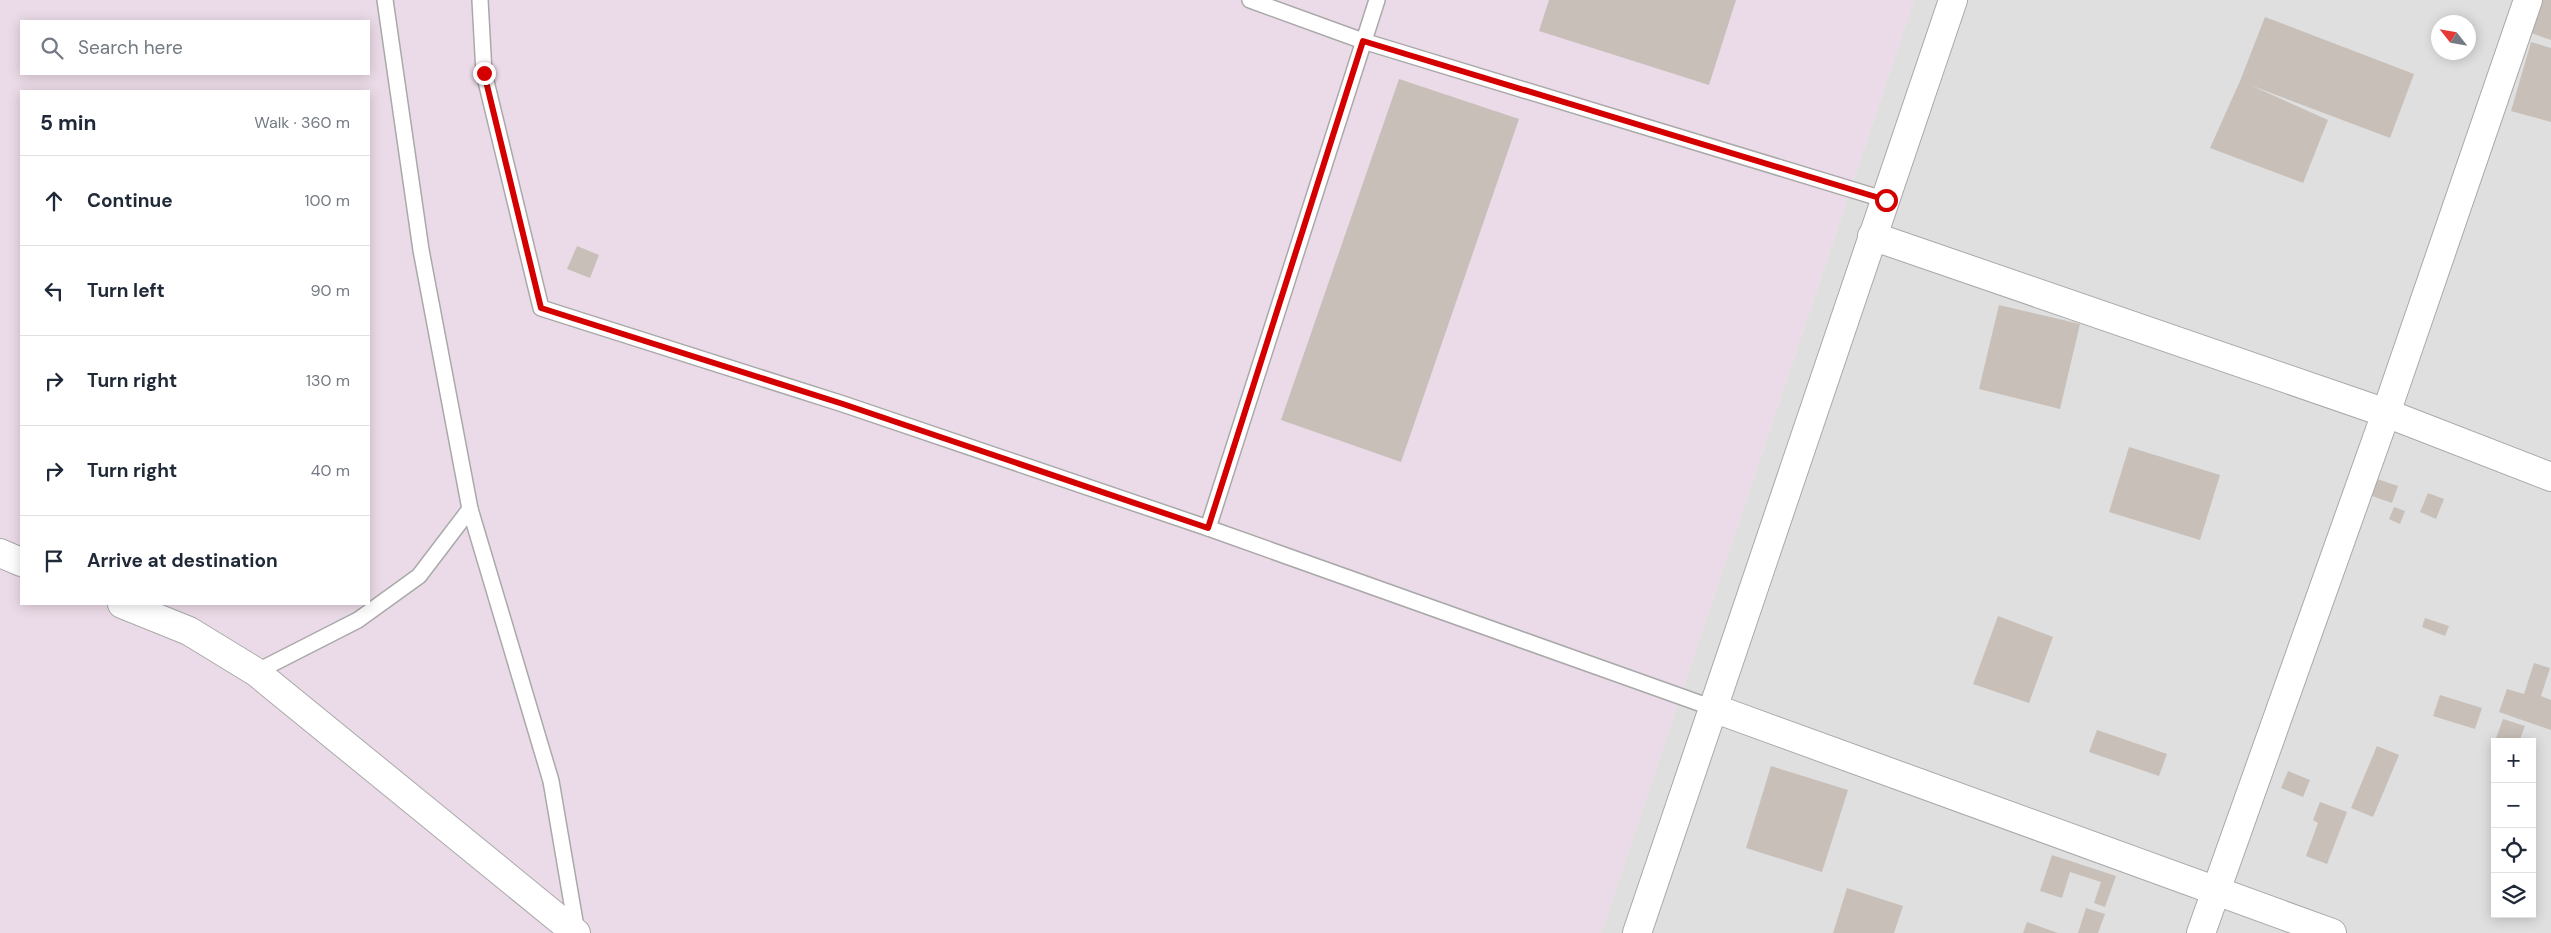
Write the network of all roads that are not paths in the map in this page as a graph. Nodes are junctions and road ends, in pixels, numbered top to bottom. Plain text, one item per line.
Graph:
1 (385, 0) edge
2 (480, 0) edge
3 (1250, 0) edge
4 (1377, 0) edge
5 (1953, 0) edge
6 (2528, 0) edge
7 (1363, 41) junction
8 (1886, 200) junction
9 (1872, 236) junction
10 (2386, 413) junction
11 (2551, 477) edge
12 (470, 509) junction
13 (1208, 528) junction
14 (0, 553) edge
15 (20, 562) edge
16 (124, 605) edge
17 (256, 672) junction
18 (1712, 708) junction
19 (2216, 890) junction
20 (577, 933) edge
21 (1637, 933) edge
22 (2201, 933) edge
23 (2332, 933) edge

1 - 12 lane
2 - 13 lane
3 - 7 lane
4 - 7 lane
5 - 8 street
6 - 10 street
7 - 8 lane
7 - 13 lane
8 - 9 street
9 - 10 street
9 - 18 street
10 - 11 street
10 - 19 street
12 - 17 lane
12 - 20 lane
13 - 18 lane
14 - 15 street
16 - 17 street
17 - 20 street
18 - 19 street
18 - 21 street
19 - 22 street
19 - 23 street

